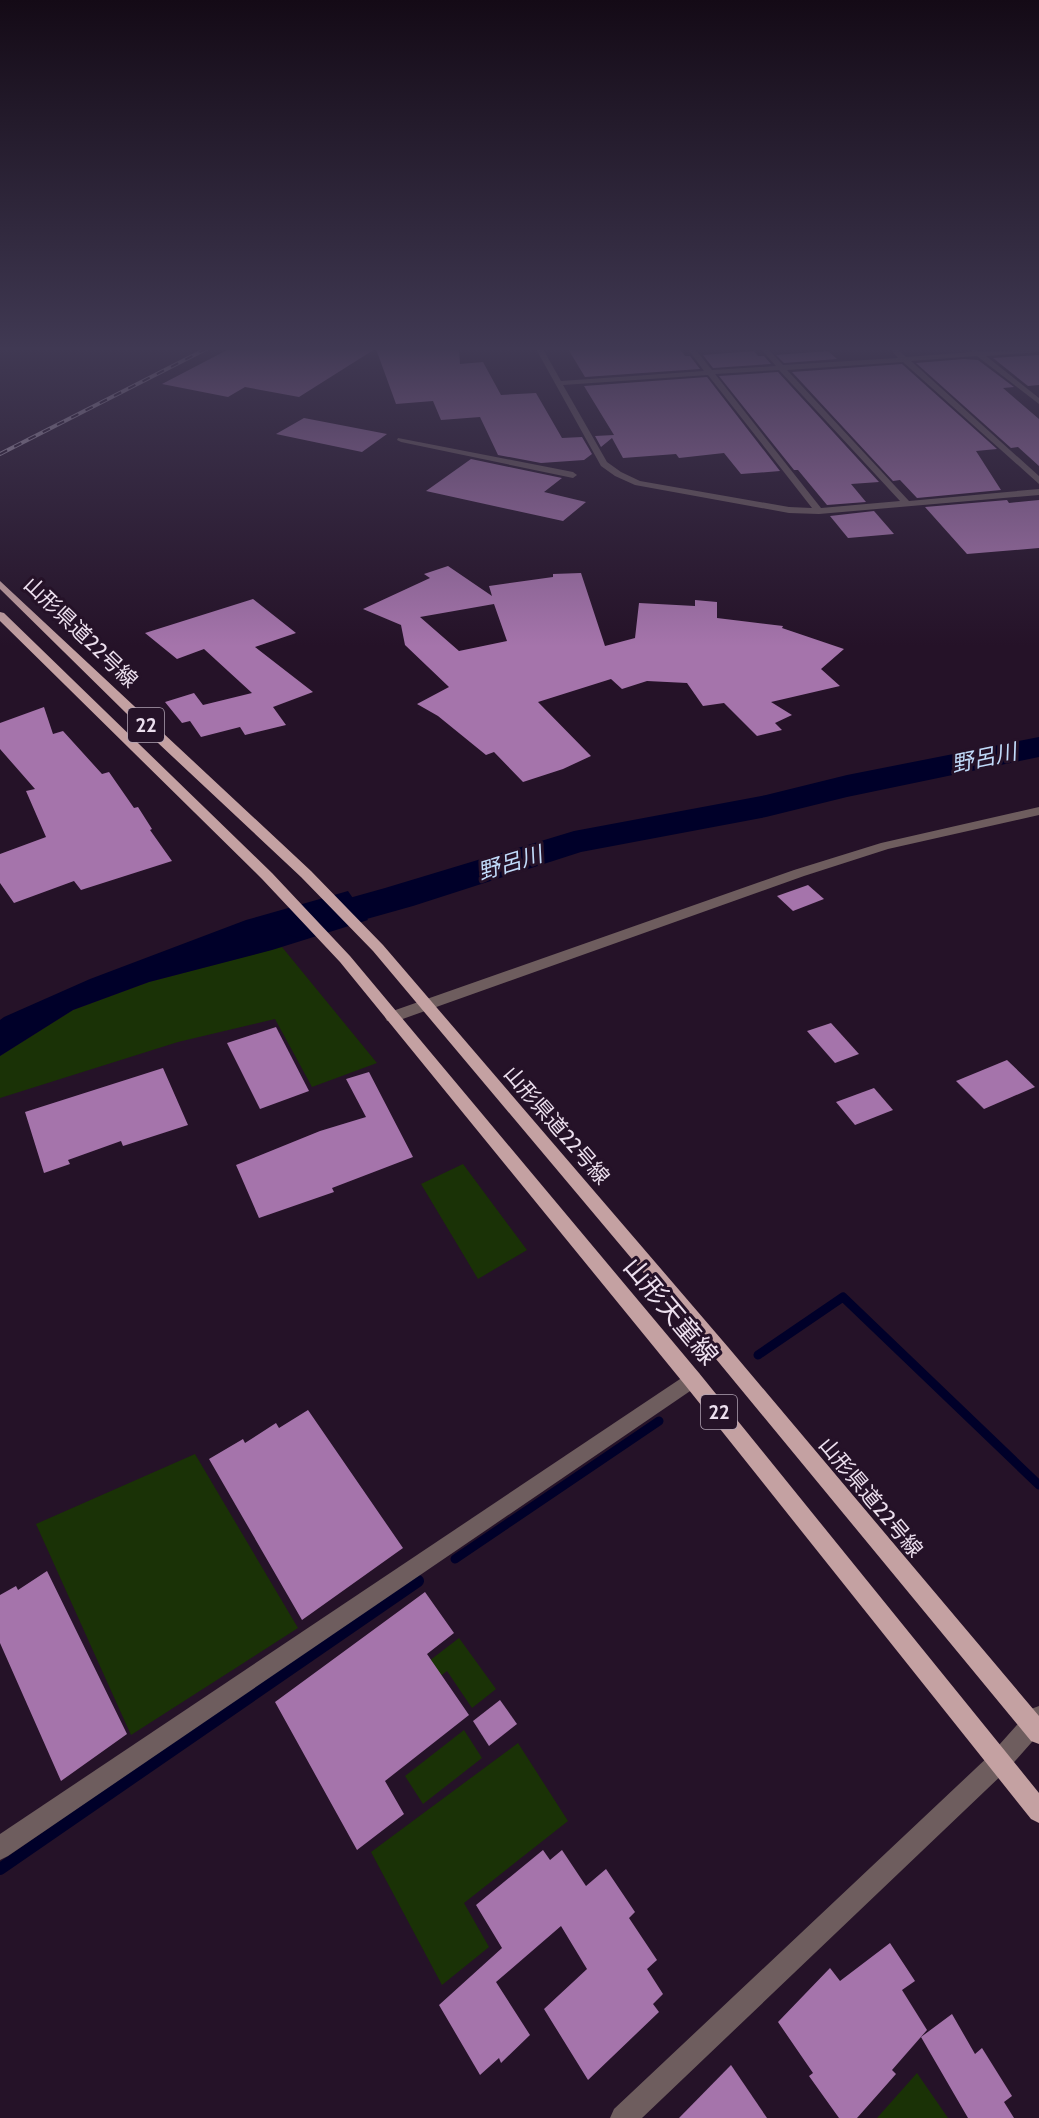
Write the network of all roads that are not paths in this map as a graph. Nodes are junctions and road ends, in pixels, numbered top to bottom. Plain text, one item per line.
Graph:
1 (440, 448) edge
2 (595, 448) edge
3 (769, 448) edge
4 (855, 448) edge
5 (1002, 448) edge
6 (573, 475) dead end
7 (1039, 481) edge
8 (1039, 492) edge
9 (908, 504) junction
10 (819, 511) junction
11 (0, 584) edge
12 (0, 615) edge
13 (1039, 811) edge
14 (424, 1005) junction
15 (392, 1017) junction
16 (693, 1379) junction
17 (1036, 1725) edge
18 (999, 1762) junction
19 (1039, 1811) edge
20 (0, 1848) edge
21 (623, 2118) edge

1 - 6 street
2 - 10 street
3 - 10 street
4 - 9 street
5 - 7 street
8 - 9 street
9 - 10 street
11 - 14 main road, 山形県道22号線 / 22
12 - 15 main road, 山形県道22号線 / 22
13 - 14 street
14 - 15 street
14 - 17 main road, 山形県道22号線 / 22
15 - 16 main road, 山形天童線 / 22
16 - 18 main road, 山形天童線 / 22
16 - 20 street
17 - 18 street
18 - 19 main road, 山形天童線 / 22
18 - 21 street

